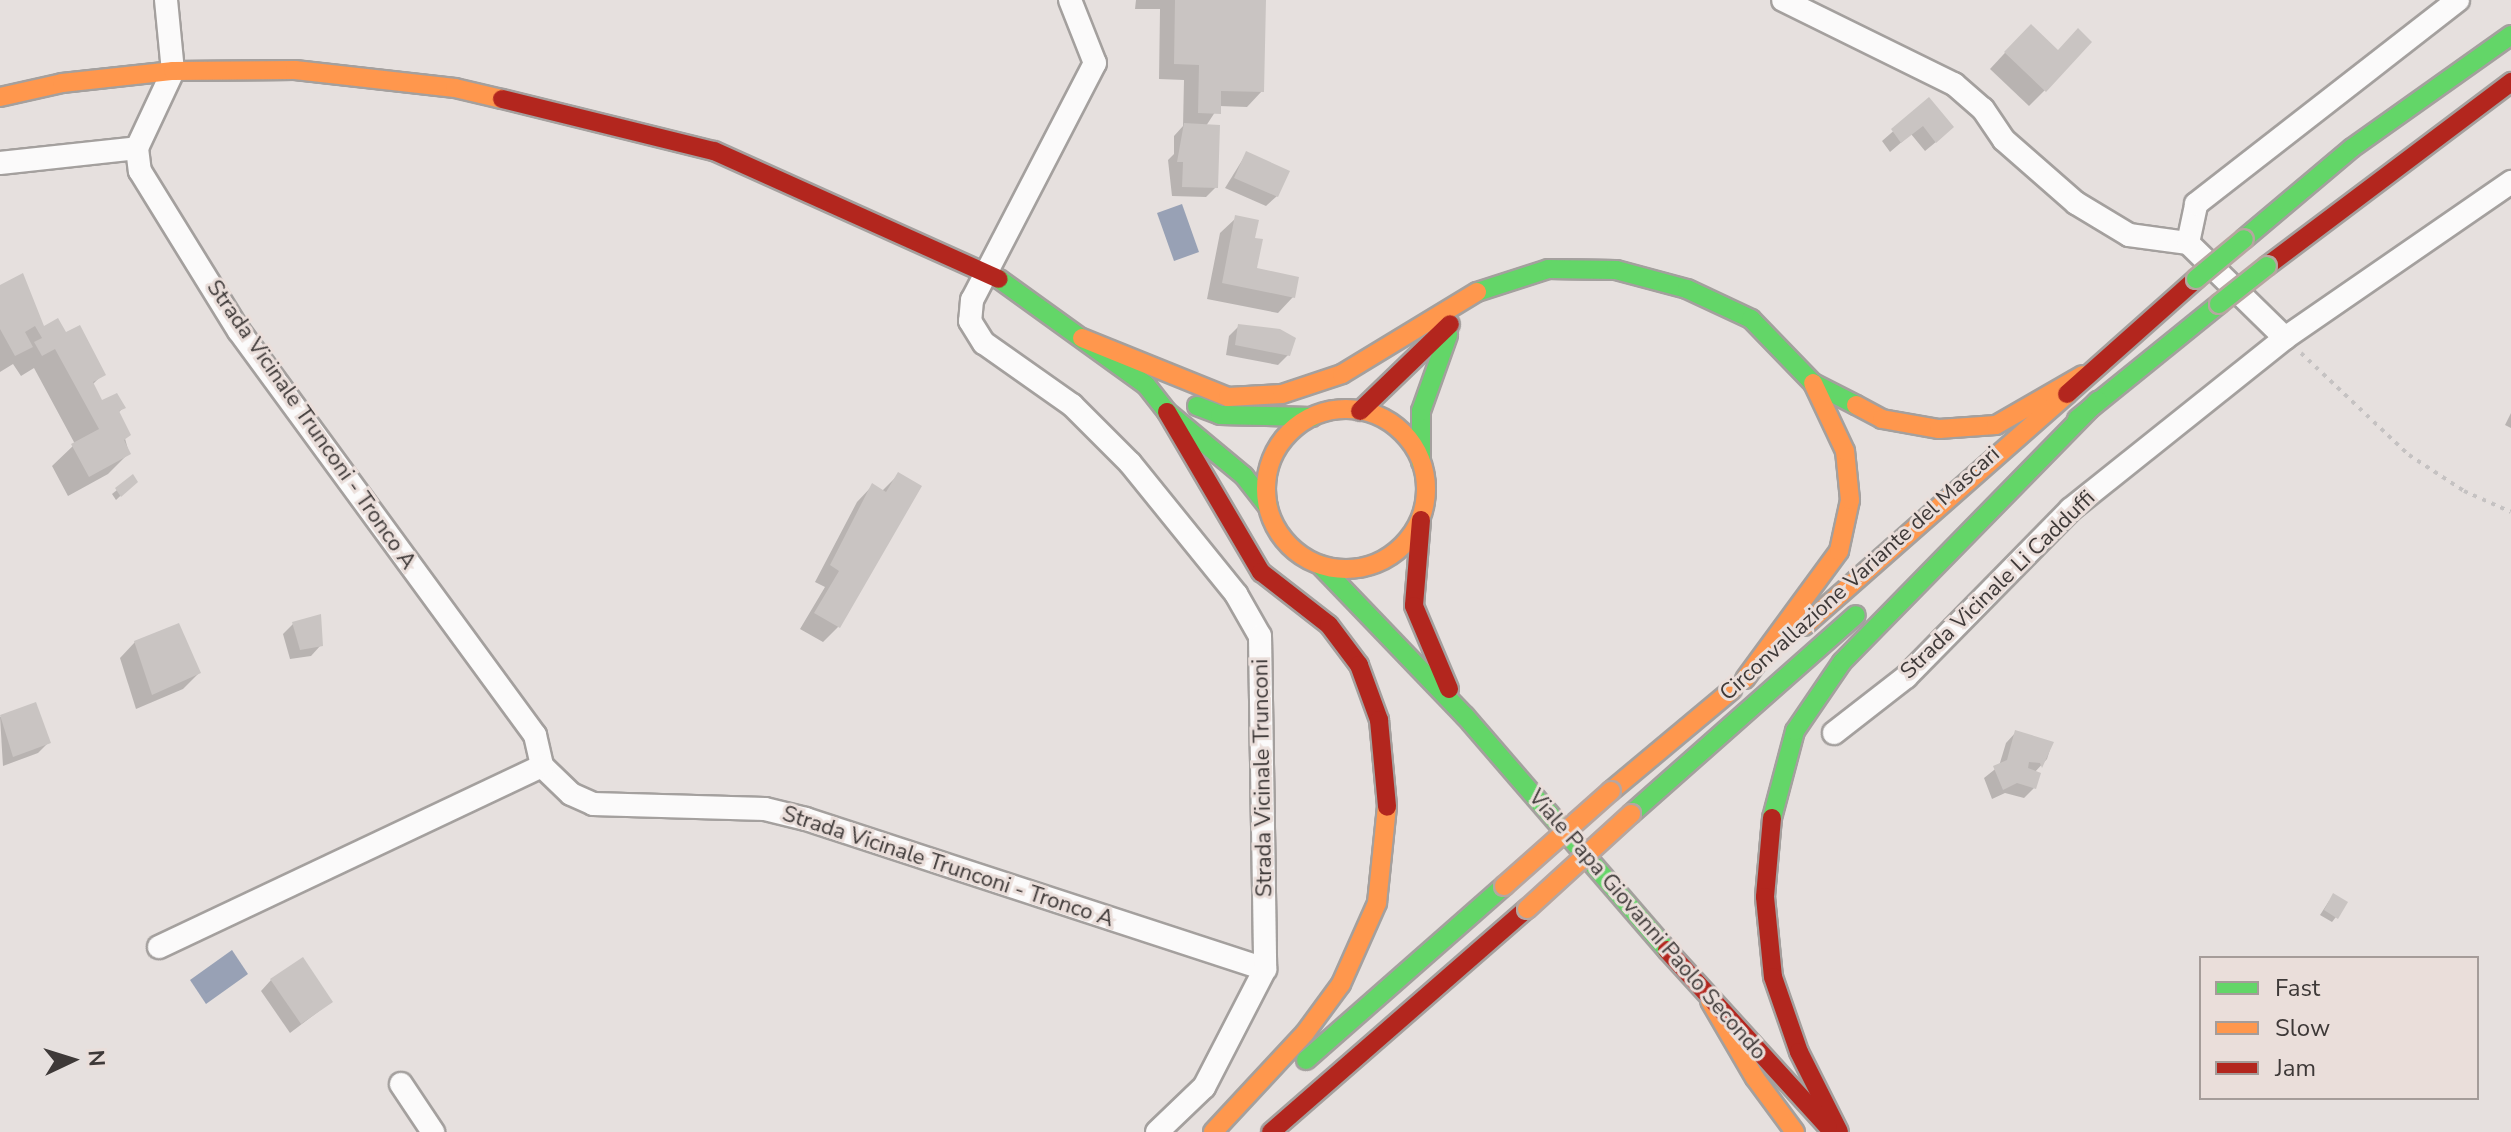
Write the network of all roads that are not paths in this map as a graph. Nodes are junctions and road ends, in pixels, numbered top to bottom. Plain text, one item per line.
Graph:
1 (166, 0) edge
2 (1070, 0) edge
3 (1783, 0) edge
4 (2458, 0) edge
5 (2511, 35) edge
6 (173, 71) junction
7 (2511, 82) edge
8 (0, 97) edge
9 (137, 148) junction
10 (0, 163) edge
11 (2511, 182) edge
12 (2188, 243) junction
13 (1548, 269) junction
14 (987, 270) junction
15 (1455, 320) junction
16 (1082, 338) junction
17 (2285, 338) junction
18 (2083, 375) junction
19 (1813, 383) junction
20 (1146, 385) junction
21 (2098, 401) junction
22 (1360, 411) junction
23 (1167, 412) junction
24 (1312, 417) junction
25 (1421, 462) junction
26 (1268, 507) junction
27 (1422, 512) junction
28 (1320, 565) junction
29 (1745, 679) junction
30 (1465, 716) junction
31 (1834, 733) dead end
32 (542, 766) junction
33 (1527, 909) junction
34 (159, 947) dead end
35 (1265, 969) junction
36 (1710, 1001) junction
37 (401, 1084) dead end
38 (1327, 1109) dead end
39 (433, 1132) edge
40 (1157, 1132) edge
41 (1213, 1132) edge
42 (1225, 1132) edge
43 (1271, 1132) edge
44 (1795, 1132) edge
45 (1833, 1132) edge
46 (1839, 1132) edge

1 - 6 street
2 - 14 street
3 - 12 street
4 - 12 street
5 - 18 main road, Circonvallazione Variante del Mascari, bridge
6 - 8 main road
6 - 9 street
6 - 14 main road
7 - 21 main road, Circonvallazione Variante del Mascari, bridge
9 - 10 street
9 - 32 street, Strada Vicinale Trunconi - Tronco A
11 - 17 street, Strada Vicinale Li Cadduffi
12 - 17 street
13 - 15 main road
13 - 16 main road
13 - 19 main road
14 - 16 main road
14 - 35 street, Strada Vicinale Trunconi
15 - 22 main road
15 - 25 main road
16 - 20 main road
17 - 31 street, Strada Vicinale Li Cadduffi
18 - 19 main road
18 - 29 main road, Circonvallazione Variante del Mascari
19 - 29 main road
20 - 23 main road
20 - 24 main road
21 - 33 main road, Circonvallazione Variante del Mascari, bridge
21 - 46 main road
22 - 24 main road
22 - 25 main road
23 - 26 main road
23 - 41 main road
24 - 26 main road
25 - 27 main road
26 - 28 main road
27 - 28 main road
27 - 30 main road, Viale Papa Giovanni Paolo Secondo
28 - 30 main road, Viale Papa Giovanni Paolo Secondo
29 - 42 main road, Circonvallazione Variante del Mascari, bridge
30 - 36 main road, Viale Papa Giovanni Paolo Secondo
32 - 34 street
32 - 35 street, Strada Vicinale Trunconi - Tronco A
33 - 38 main road
33 - 43 main road, Circonvallazione Variante del Mascari
35 - 40 street, Strada Vicinale Trunconi
36 - 44 main road
36 - 45 main road, Viale Papa Giovanni Paolo Secondo
37 - 39 street

